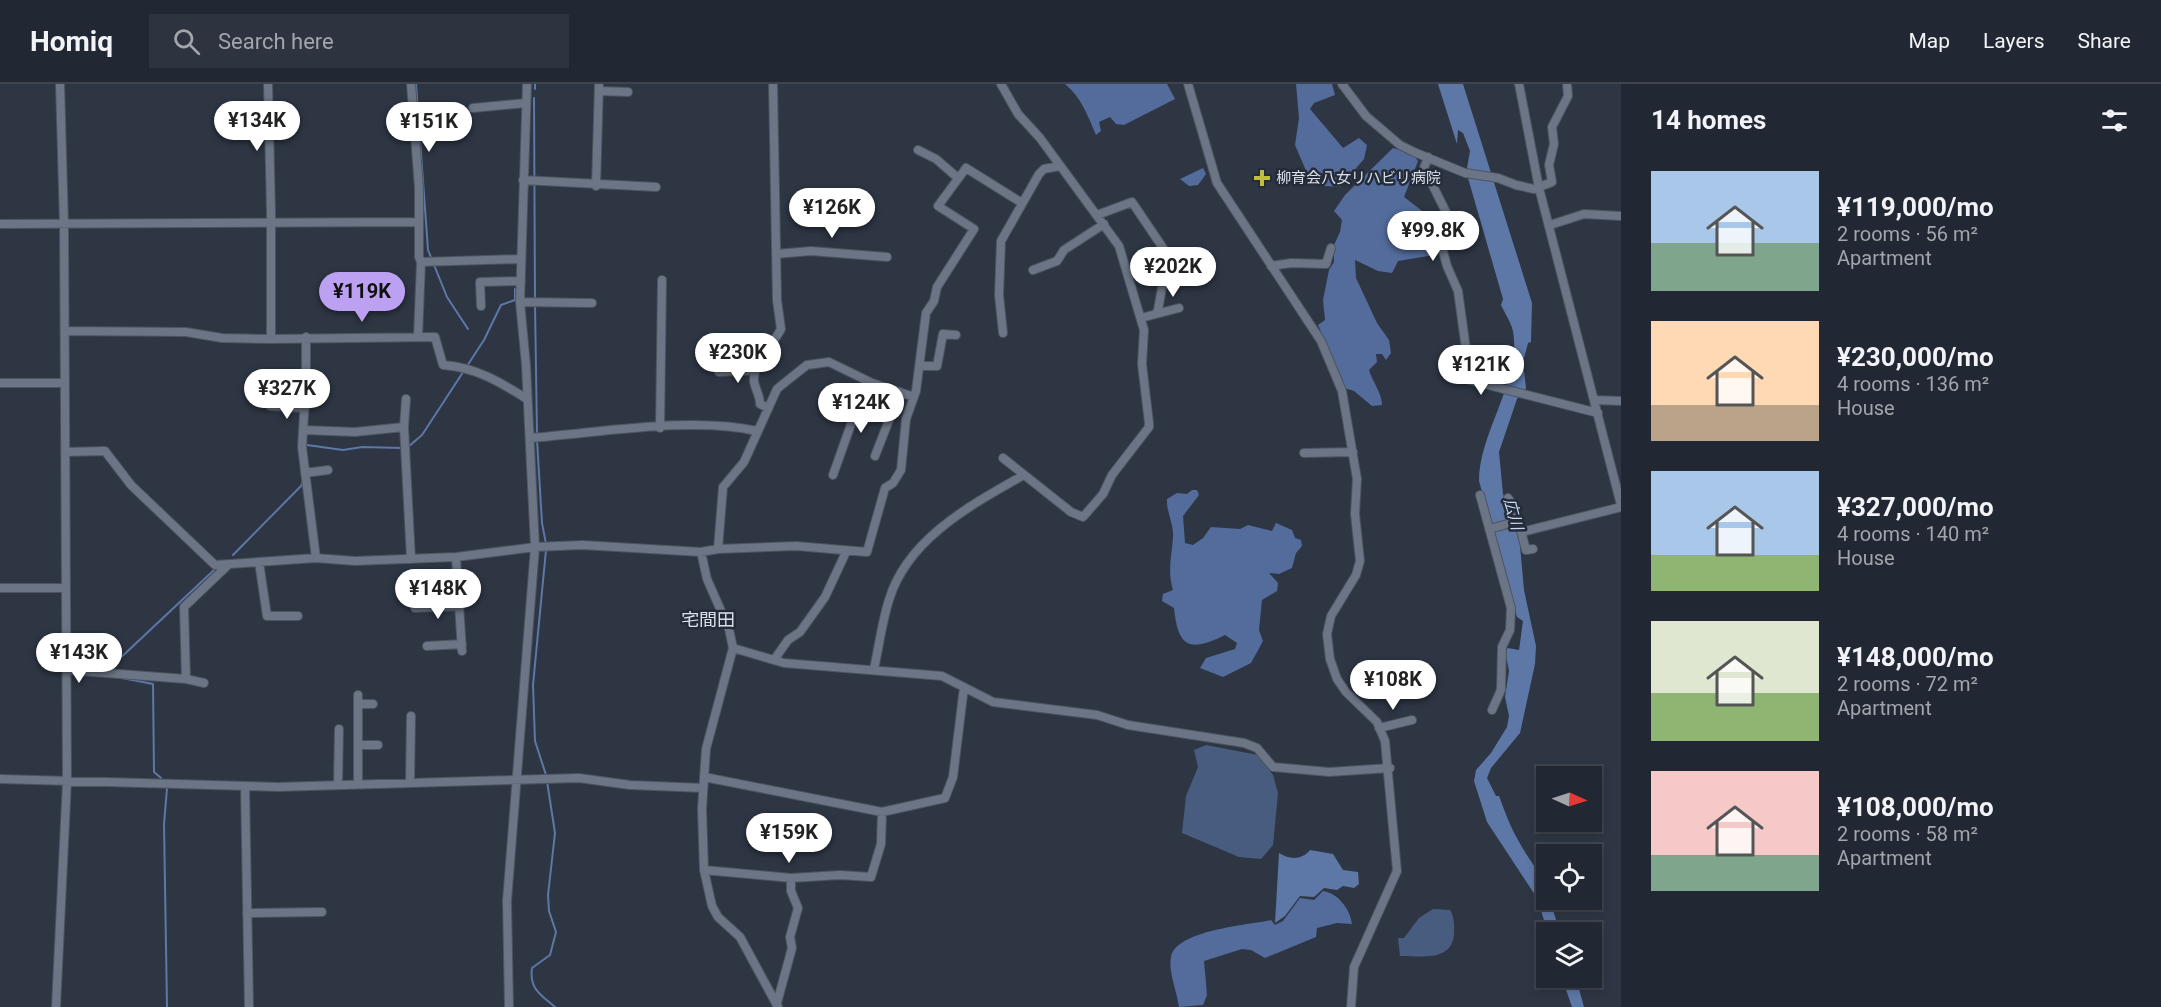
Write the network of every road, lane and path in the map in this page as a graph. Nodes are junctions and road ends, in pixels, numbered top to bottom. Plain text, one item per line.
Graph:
1 (60, 84) edge
2 (268, 84) edge
3 (411, 84) edge
4 (527, 84) edge
5 (773, 84) edge
6 (1001, 84) edge
7 (1188, 84) edge
8 (1342, 84) edge
9 (1519, 84) edge
10 (1567, 84) edge
11 (599, 88) edge
12 (628, 92) dead end
13 (526, 103) junction
14 (473, 108) dead end
15 (918, 150) dead end
16 (1428, 158) junction
17 (1060, 166) junction
18 (958, 178) junction
19 (524, 180) junction
20 (596, 186) junction
21 (656, 187) dead end
22 (1539, 188) junction
23 (1022, 203) junction
24 (1098, 215) junction
25 (1621, 216) edge
26 (270, 222) junction
27 (417, 222) junction
28 (0, 224) edge
29 (64, 224) junction
30 (1104, 224) junction
31 (1550, 225) junction
32 (1331, 248) dead end
33 (776, 254) junction
34 (887, 257) dead end
35 (521, 259) junction
36 (1165, 261) junction
37 (421, 262) junction
38 (1183, 262) dead end
39 (1271, 266) junction
40 (1033, 270) dead end
41 (662, 280) dead end
42 (521, 282) junction
43 (520, 302) junction
44 (592, 303) dead end
45 (481, 306) dead end
46 (1179, 308) dead end
47 (1156, 314) junction
48 (1141, 318) junction
49 (65, 331) junction
50 (1003, 333) dead end
51 (956, 335) dead end
52 (418, 337) junction
53 (306, 338) junction
54 (270, 339) junction
55 (920, 366) junction
56 (755, 370) junction
57 (719, 372) dead end
58 (0, 383) edge
59 (65, 383) junction
60 (865, 385) dead end
61 (900, 392) junction
62 (914, 397) junction
63 (406, 399) dead end
64 (527, 399) junction
65 (1594, 400) junction
66 (1621, 401) edge
67 (270, 406) dead end
68 (305, 408) junction
69 (768, 408) junction
70 (1148, 411) junction
71 (1158, 412) dead end
72 (1598, 414) junction
73 (404, 427) junction
74 (660, 428) junction
75 (304, 430) junction
76 (757, 431) junction
77 (530, 438) junction
78 (65, 452) junction
79 (1353, 452) junction
80 (1304, 453) dead end
81 (875, 456) dead end
82 (1003, 458) dead end
83 (328, 470) dead end
84 (305, 473) junction
85 (833, 475) dead end
86 (1022, 476) junction
87 (1480, 495) dead end
88 (1508, 498) dead end
89 (1621, 506) edge
90 (1519, 521) junction
91 (1489, 530) junction
92 (1522, 532) junction
93 (538, 547) junction
94 (718, 549) junction
95 (1533, 549) dead end
96 (701, 552) junction
97 (846, 552) junction
98 (456, 557) junction
99 (316, 558) junction
100 (411, 559) junction
101 (259, 562) junction
102 (228, 565) junction
103 (0, 588) edge
104 (65, 588) junction
105 (460, 606) junction
106 (415, 608) dead end
107 (298, 616) dead end
108 (432, 648) dead end
109 (733, 648) junction
110 (774, 660) junction
111 (874, 669) junction
112 (66, 670) junction
113 (186, 679) junction
114 (204, 683) dead end
115 (964, 687) junction
116 (373, 704) dead end
117 (1492, 710) dead end
118 (411, 716) dead end
119 (1412, 720) dead end
120 (1379, 728) junction
121 (339, 729) dead end
122 (358, 745) junction
123 (378, 745) dead end
124 (1390, 768) junction
125 (704, 777) junction
126 (0, 779) edge
127 (67, 781) junction
128 (517, 781) junction
129 (410, 782) junction
130 (358, 783) junction
131 (338, 784) junction
132 (244, 786) junction
133 (703, 788) junction
134 (882, 812) junction
135 (704, 870) junction
136 (791, 879) junction
137 (322, 912) dead end
138 (248, 913) junction
139 (778, 1005) edge
140 (56, 1007) edge
141 (249, 1007) edge
142 (509, 1007) edge
143 (1351, 1007) edge

1 - 29 street
2 - 26 street
3 - 27 street
4 - 13 street
5 - 33 street
6 - 17 street
7 - 39 street
8 - 16 street
9 - 22 street
10 - 22 street
11 - 12 street
11 - 20 street
13 - 14 street
13 - 19 street
15 - 18 street
16 - 22 street
16 - 72 street
17 - 23 street
17 - 24 street
18 - 23 street
18 - 55 street
19 - 20 street
19 - 35 street
20 - 21 street
22 - 31 street
23 - 50 street
24 - 30 street
24 - 36 street
25 - 31 street
26 - 27 street
26 - 29 street
26 - 54 street
27 - 37 street
28 - 29 street
29 - 49 street
30 - 40 street
30 - 48 street
31 - 65 street
32 - 39 street
33 - 34 street
33 - 56 street
35 - 37 street
35 - 42 street
36 - 38 street
36 - 47 street
37 - 52 street
39 - 79 street
41 - 74 street
42 - 43 street
42 - 45 street
43 - 44 street
43 - 64 street
46 - 47 street
47 - 48 street
48 - 70 street
49 - 54 street
49 - 59 street
51 - 55 street
52 - 53 street
52 - 64 street
53 - 54 street
53 - 68 street
55 - 62 street
56 - 57 street
56 - 69 street
58 - 59 street
59 - 78 street
60 - 85 street
61 - 62 street
61 - 69 street
61 - 81 street
62 - 97 street
63 - 73 street
64 - 77 street
65 - 66 street
65 - 72 street
67 - 68 street
68 - 75 street
69 - 76 street
70 - 71 street
70 - 86 street
72 - 89 street
73 - 75 street
73 - 100 street
74 - 76 street
74 - 77 street
75 - 84 street
76 - 94 street
77 - 93 street
78 - 102 street
78 - 104 street
79 - 80 street
79 - 120 street
82 - 86 street
83 - 84 street
84 - 99 street
86 - 111 street
87 - 91 street
88 - 90 street
89 - 92 street
90 - 91 street
90 - 92 street
91 - 117 street
92 - 95 street
93 - 96 street
93 - 98 street
93 - 128 street
94 - 96 street
94 - 97 street
96 - 109 street
97 - 110 street
98 - 100 street
98 - 105 street
99 - 100 street
99 - 101 street
101 - 102 street
101 - 107 street
102 - 113 street
103 - 104 street
104 - 112 street
105 - 106 street
105 - 108 street
109 - 110 street
109 - 125 street
110 - 111 street
111 - 115 street
112 - 113 street
112 - 127 street
113 - 114 street
115 - 124 street
115 - 134 street
116 - 122 street
118 - 129 street
119 - 120 street
120 - 124 street
121 - 131 street
122 - 123 street
122 - 130 street
124 - 143 street
125 - 133 street
125 - 134 street
126 - 127 street
127 - 132 street
127 - 140 street
128 - 129 street
128 - 133 street
128 - 142 street
129 - 130 street
130 - 131 street
131 - 132 street
132 - 138 street
133 - 135 street
134 - 136 street
135 - 136 street
135 - 139 street
136 - 139 street
137 - 138 street
138 - 141 street

